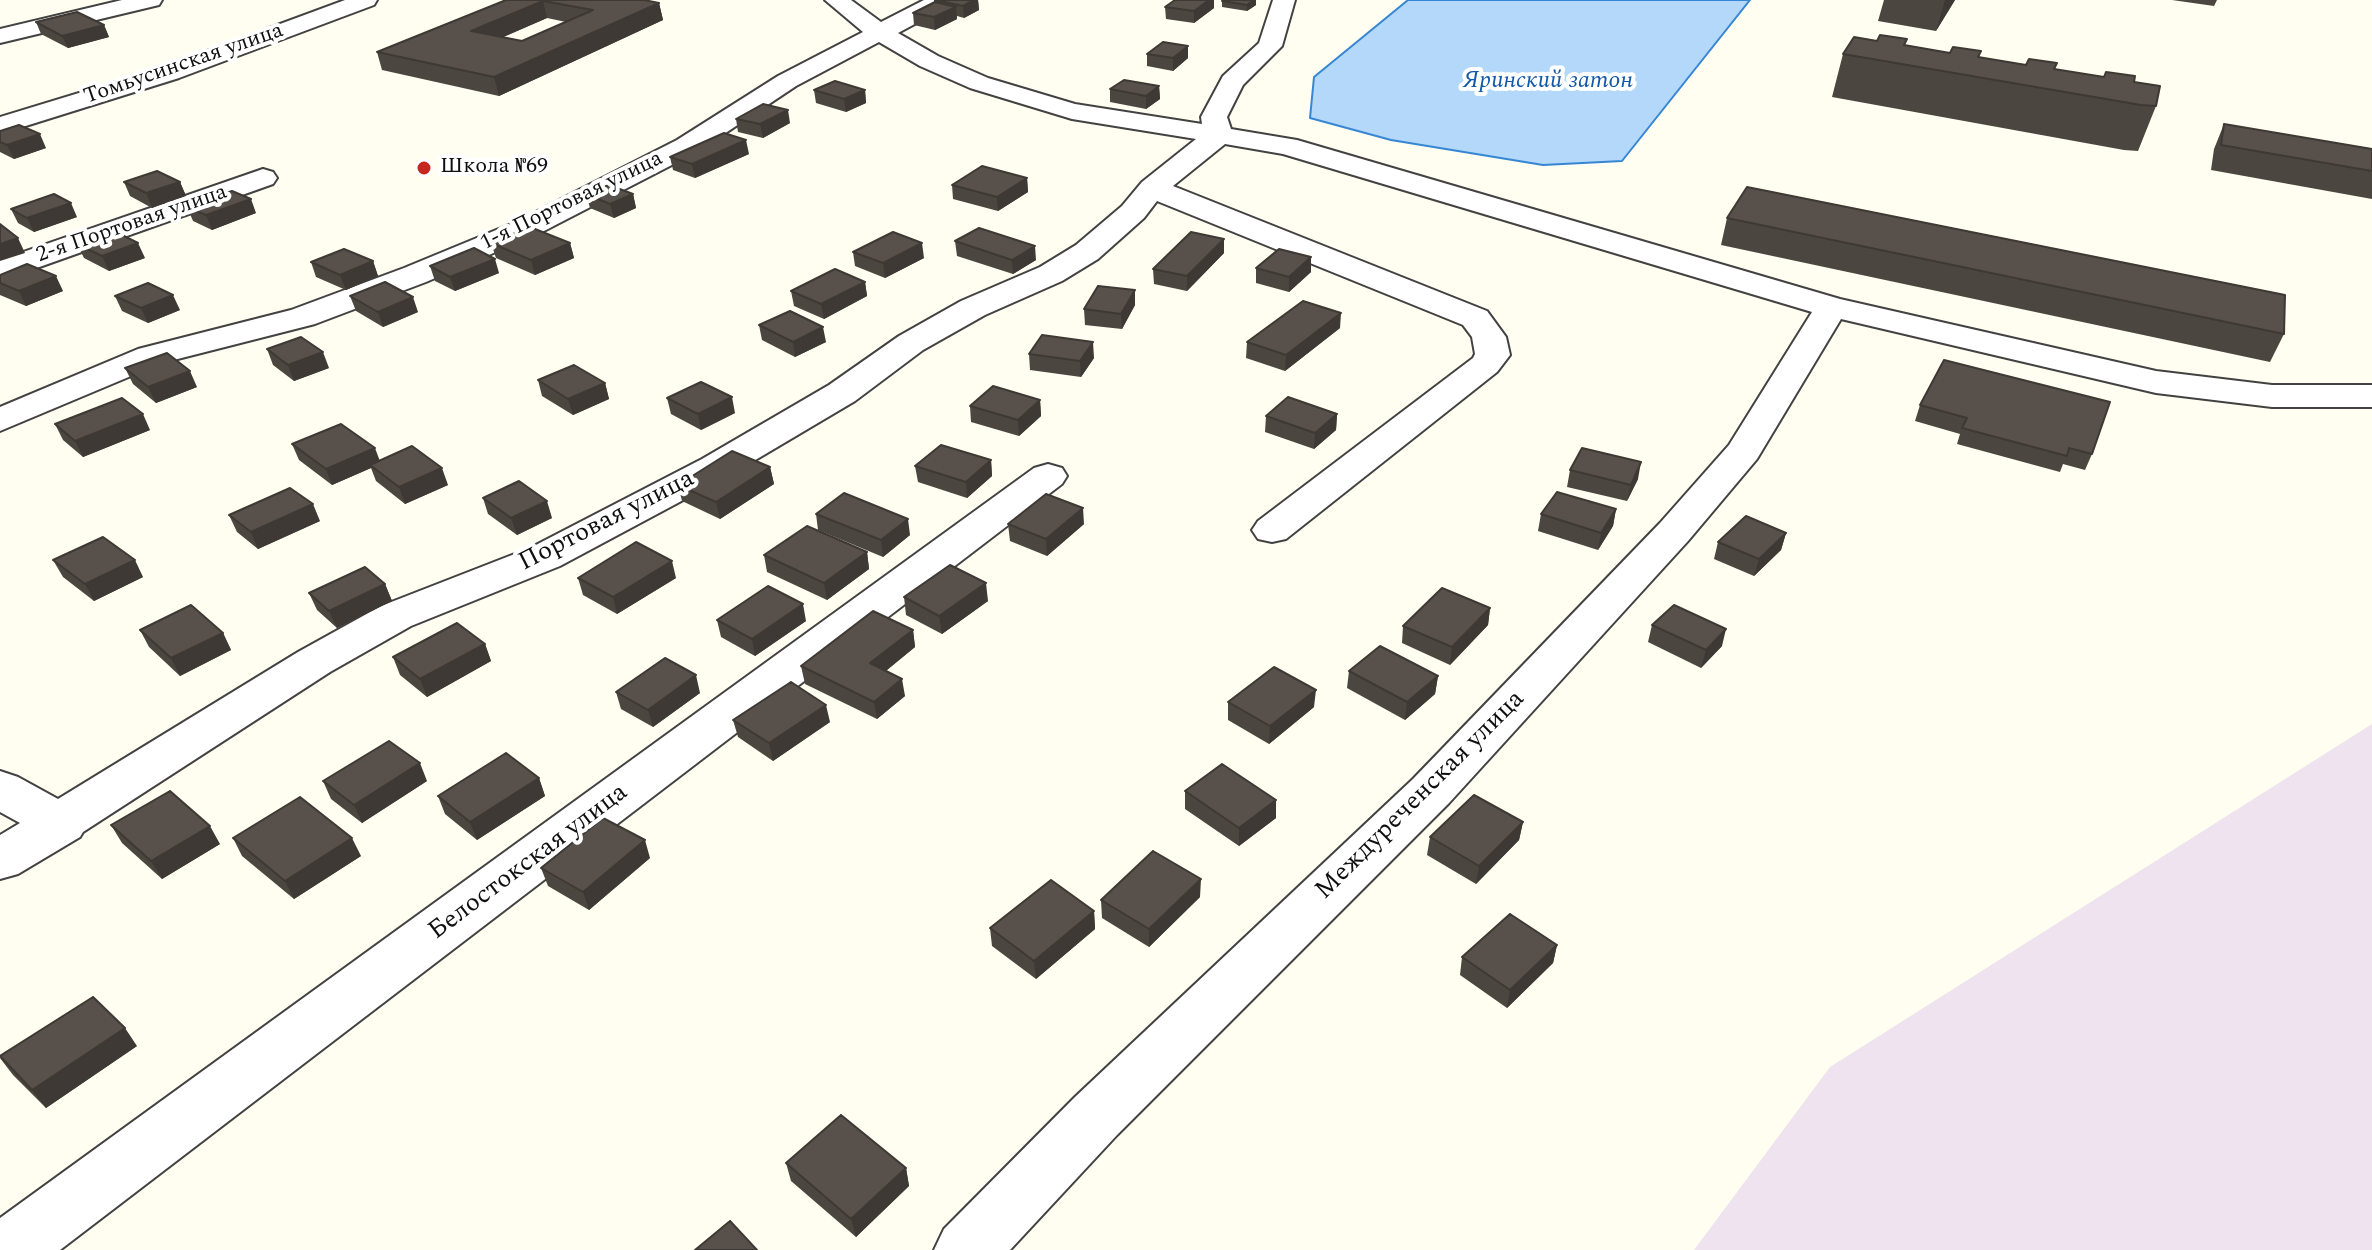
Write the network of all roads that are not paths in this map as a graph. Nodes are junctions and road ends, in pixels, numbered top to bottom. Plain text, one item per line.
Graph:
1 (151, 0) edge
2 (366, 0) edge
3 (836, 0) edge
4 (942, 0) edge
5 (1284, 0) edge
6 (879, 32) junction
7 (0, 36) edge
8 (0, 126) edge
9 (1219, 135) junction
10 (263, 178) dead end
11 (1152, 188) junction
12 (0, 271) edge
13 (1832, 307) junction
14 (2372, 396) edge
15 (0, 420) edge
16 (1048, 476) dead end
17 (1272, 530) dead end
18 (0, 789) edge
19 (62, 824) junction
20 (0, 860) edge
21 (9, 1250) edge
22 (967, 1250) edge

1 - 7 street
2 - 8 street, Томьусинская улица
3 - 6 street
4 - 6 street, 1-я Портовая улица
5 - 9 street
6 - 9 street
6 - 15 street, 1-я Портовая улица
9 - 11 street, Портовая улица
9 - 13 street
10 - 12 street, 2-я Портовая улица
11 - 17 street
11 - 19 street, Портовая улица
13 - 14 street
13 - 22 street, Междуреченская улица
16 - 21 street, Белостокская улица
18 - 19 street
19 - 20 street, Портовая улица

